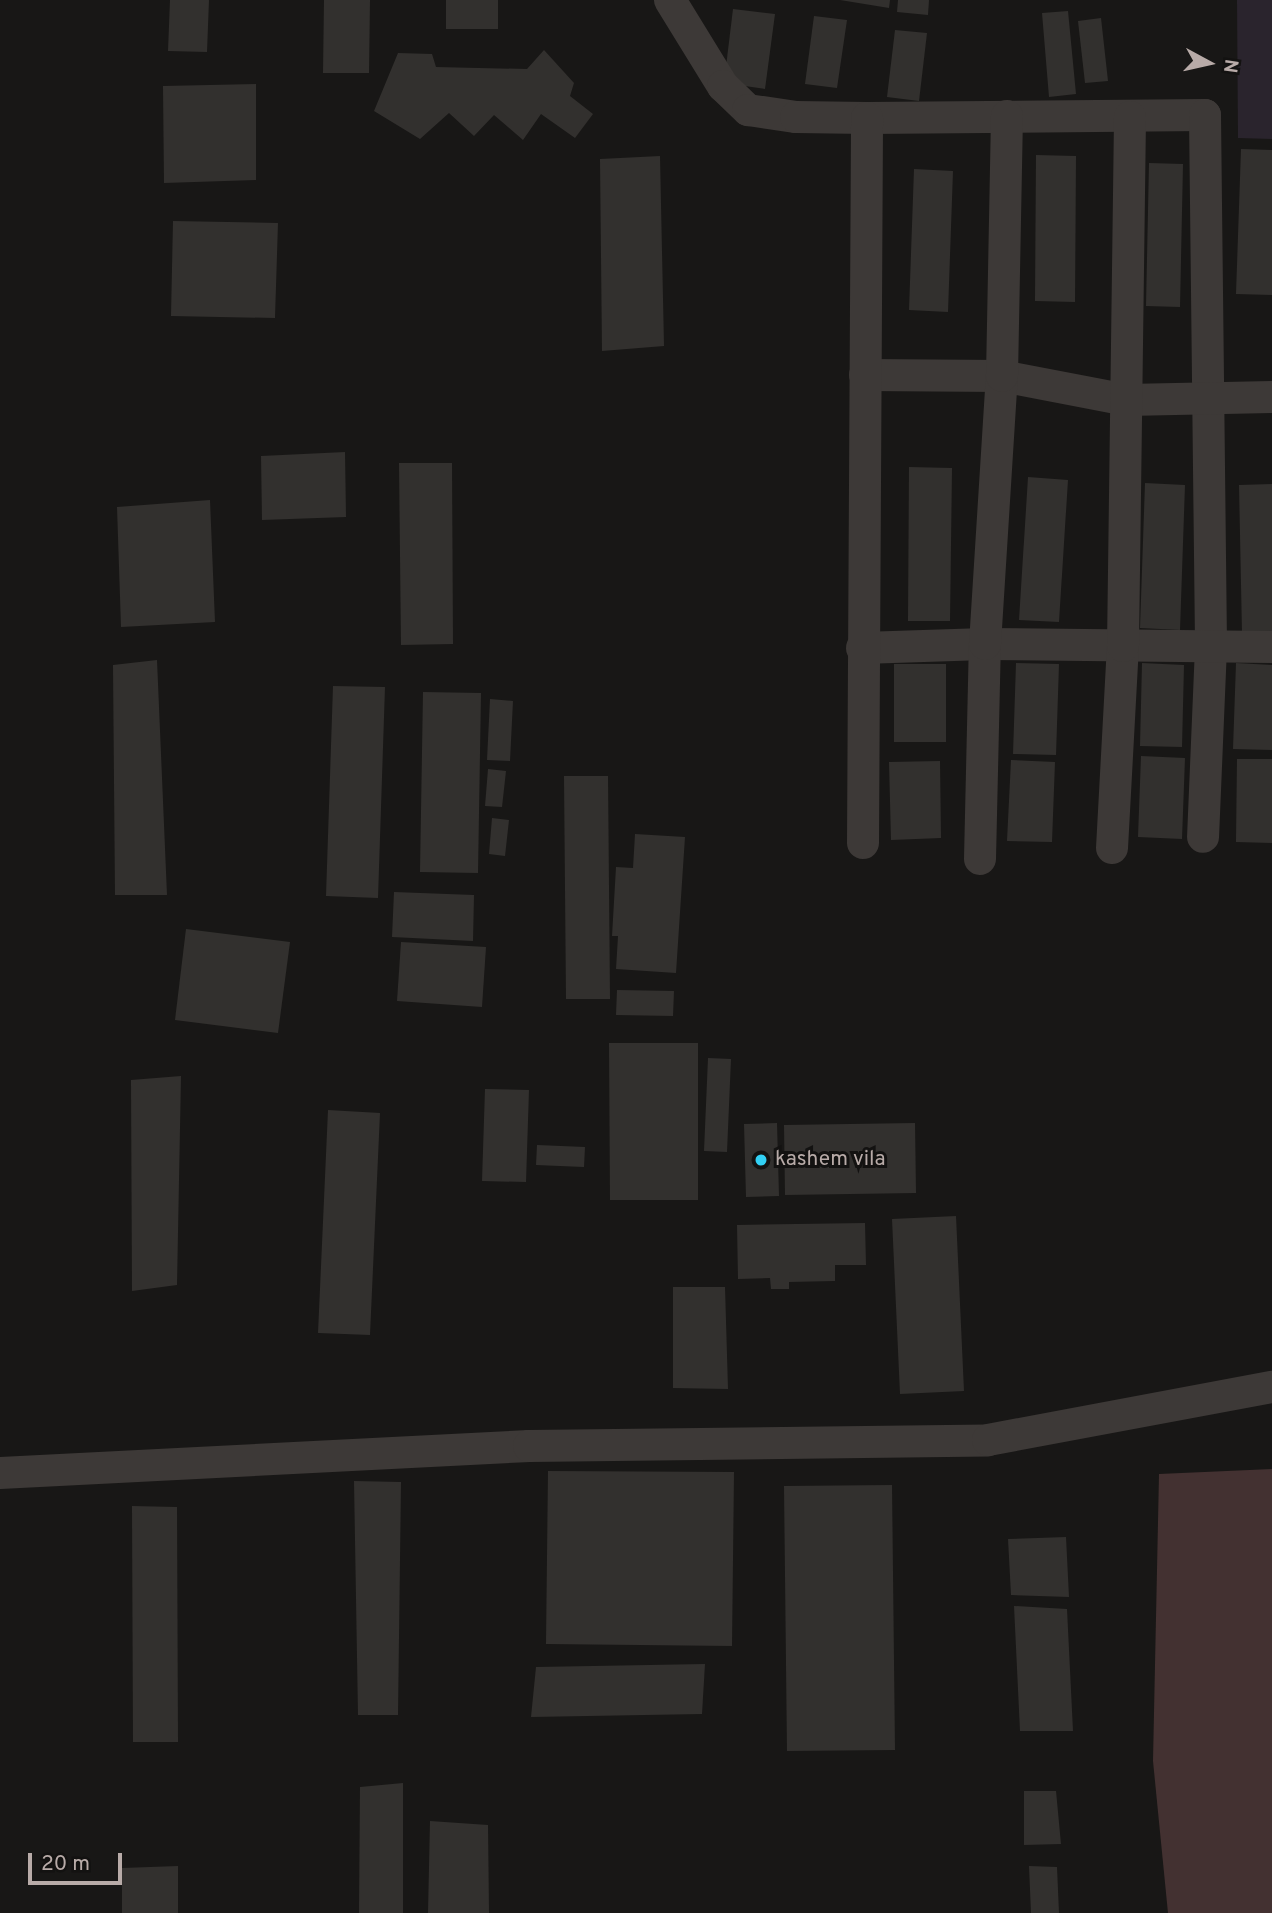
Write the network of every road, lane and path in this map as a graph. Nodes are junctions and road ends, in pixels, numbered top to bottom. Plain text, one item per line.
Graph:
1 (670, 0) edge
2 (1007, 116) junction
3 (1130, 117) junction
4 (867, 118) junction
5 (865, 375) junction
6 (1002, 376) junction
7 (1272, 397) edge
8 (1127, 400) junction
9 (1206, 401) junction
10 (985, 644) junction
11 (1123, 646) junction
12 (1211, 647) junction
13 (1272, 647) edge
14 (862, 648) junction
15 (1203, 837) dead end
16 (863, 843) dead end
17 (1112, 848) dead end
18 (980, 859) dead end
19 (1272, 1387) edge
20 (0, 1473) edge

1 - 4 street
2 - 3 street
2 - 4 street
2 - 6 street
3 - 8 street
3 - 9 street
4 - 5 street
5 - 6 street
5 - 14 street
6 - 8 street
6 - 10 street
7 - 9 street
8 - 9 street
8 - 11 street
9 - 12 street
10 - 11 street
10 - 14 street
10 - 18 street
11 - 12 street
11 - 17 street
12 - 13 street
12 - 15 street
14 - 16 street
19 - 20 street

